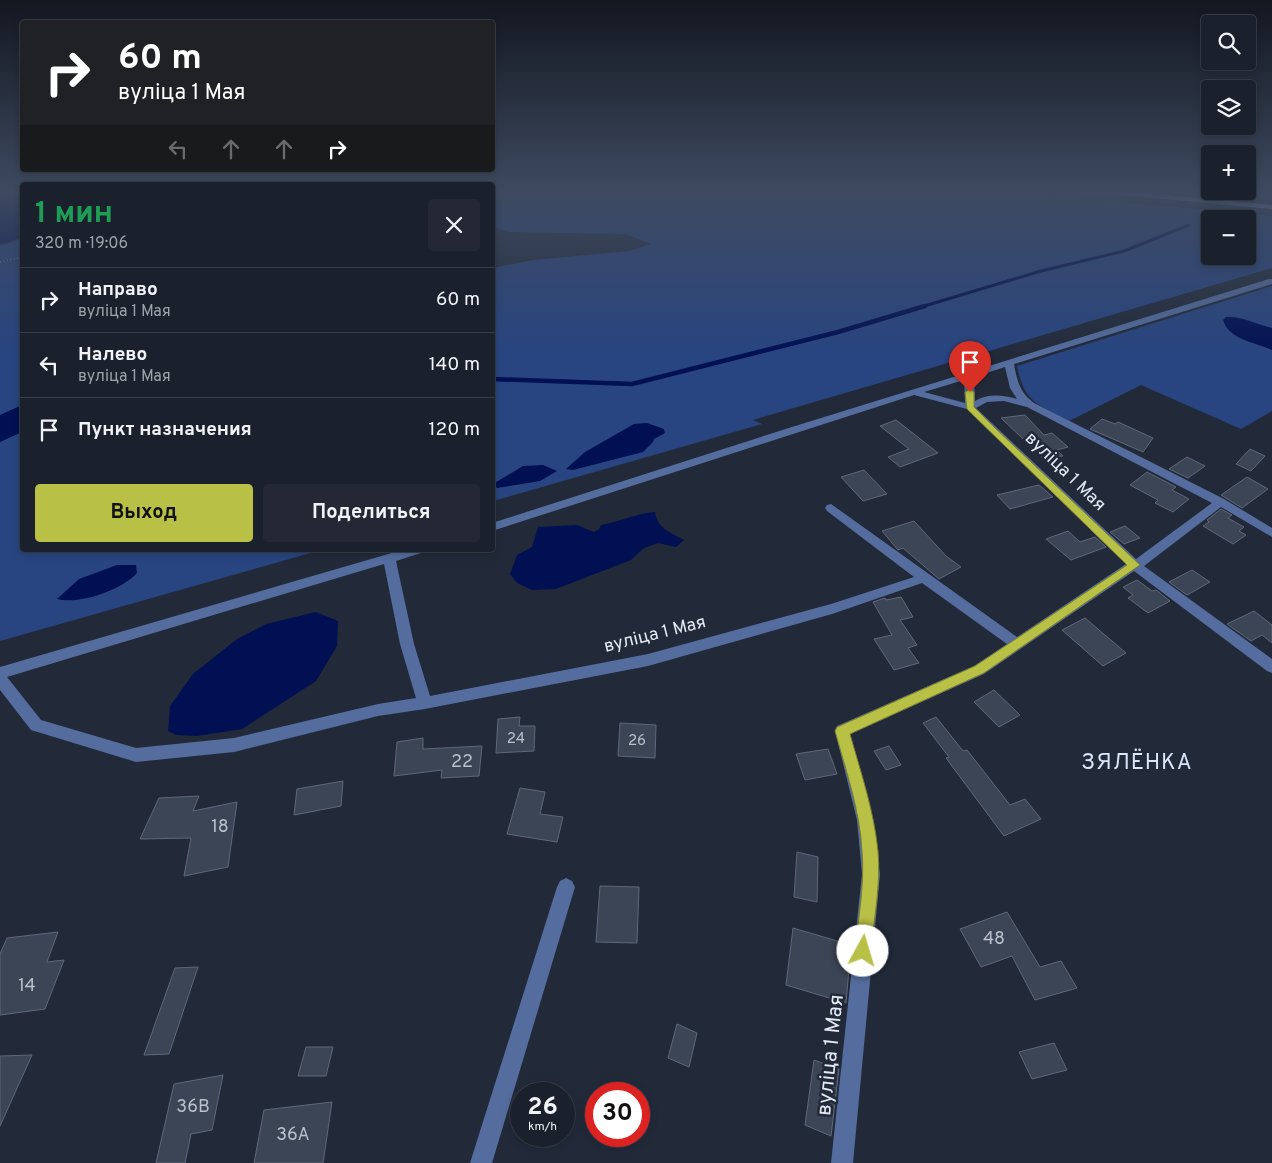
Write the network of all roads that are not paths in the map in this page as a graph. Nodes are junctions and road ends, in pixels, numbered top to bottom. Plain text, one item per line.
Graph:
1 (1272, 281) edge
2 (1009, 364) junction
3 (969, 377) junction
4 (916, 393) junction
5 (1031, 405) junction
6 (970, 407) junction
7 (1220, 502) junction
8 (831, 508) dead end
9 (495, 526) edge
10 (1272, 533) edge
11 (410, 552) edge
12 (389, 558) junction
13 (1134, 565) junction
14 (924, 578) junction
15 (1017, 644) junction
16 (1272, 667) edge
17 (0, 673) edge
18 (0, 679) edge
19 (425, 703) junction
20 (566, 886) dead end
21 (481, 1163) edge
22 (842, 1163) edge

1 - 2 street
2 - 3 street
2 - 5 street, вуліца 1 Мая
3 - 4 street
3 - 6 street
4 - 6 street, вуліца 1 Мая
4 - 9 street
5 - 6 street, вуліца 1 Мая
5 - 7 street, вуліца 1 Мая
6 - 13 street, вуліца 1 Мая
7 - 10 street, вуліца 1 Мая
7 - 13 street, вуліца 1 Мая
8 - 14 street
11 - 12 street
12 - 17 street
12 - 19 street
13 - 15 street, вуліца 1 Мая
13 - 16 street, вуліца 1 Мая
14 - 15 street
14 - 19 street, вуліца 1 Мая
15 - 22 street, вуліца 1 Мая
18 - 19 street, вуліца 1 Мая
20 - 21 street

